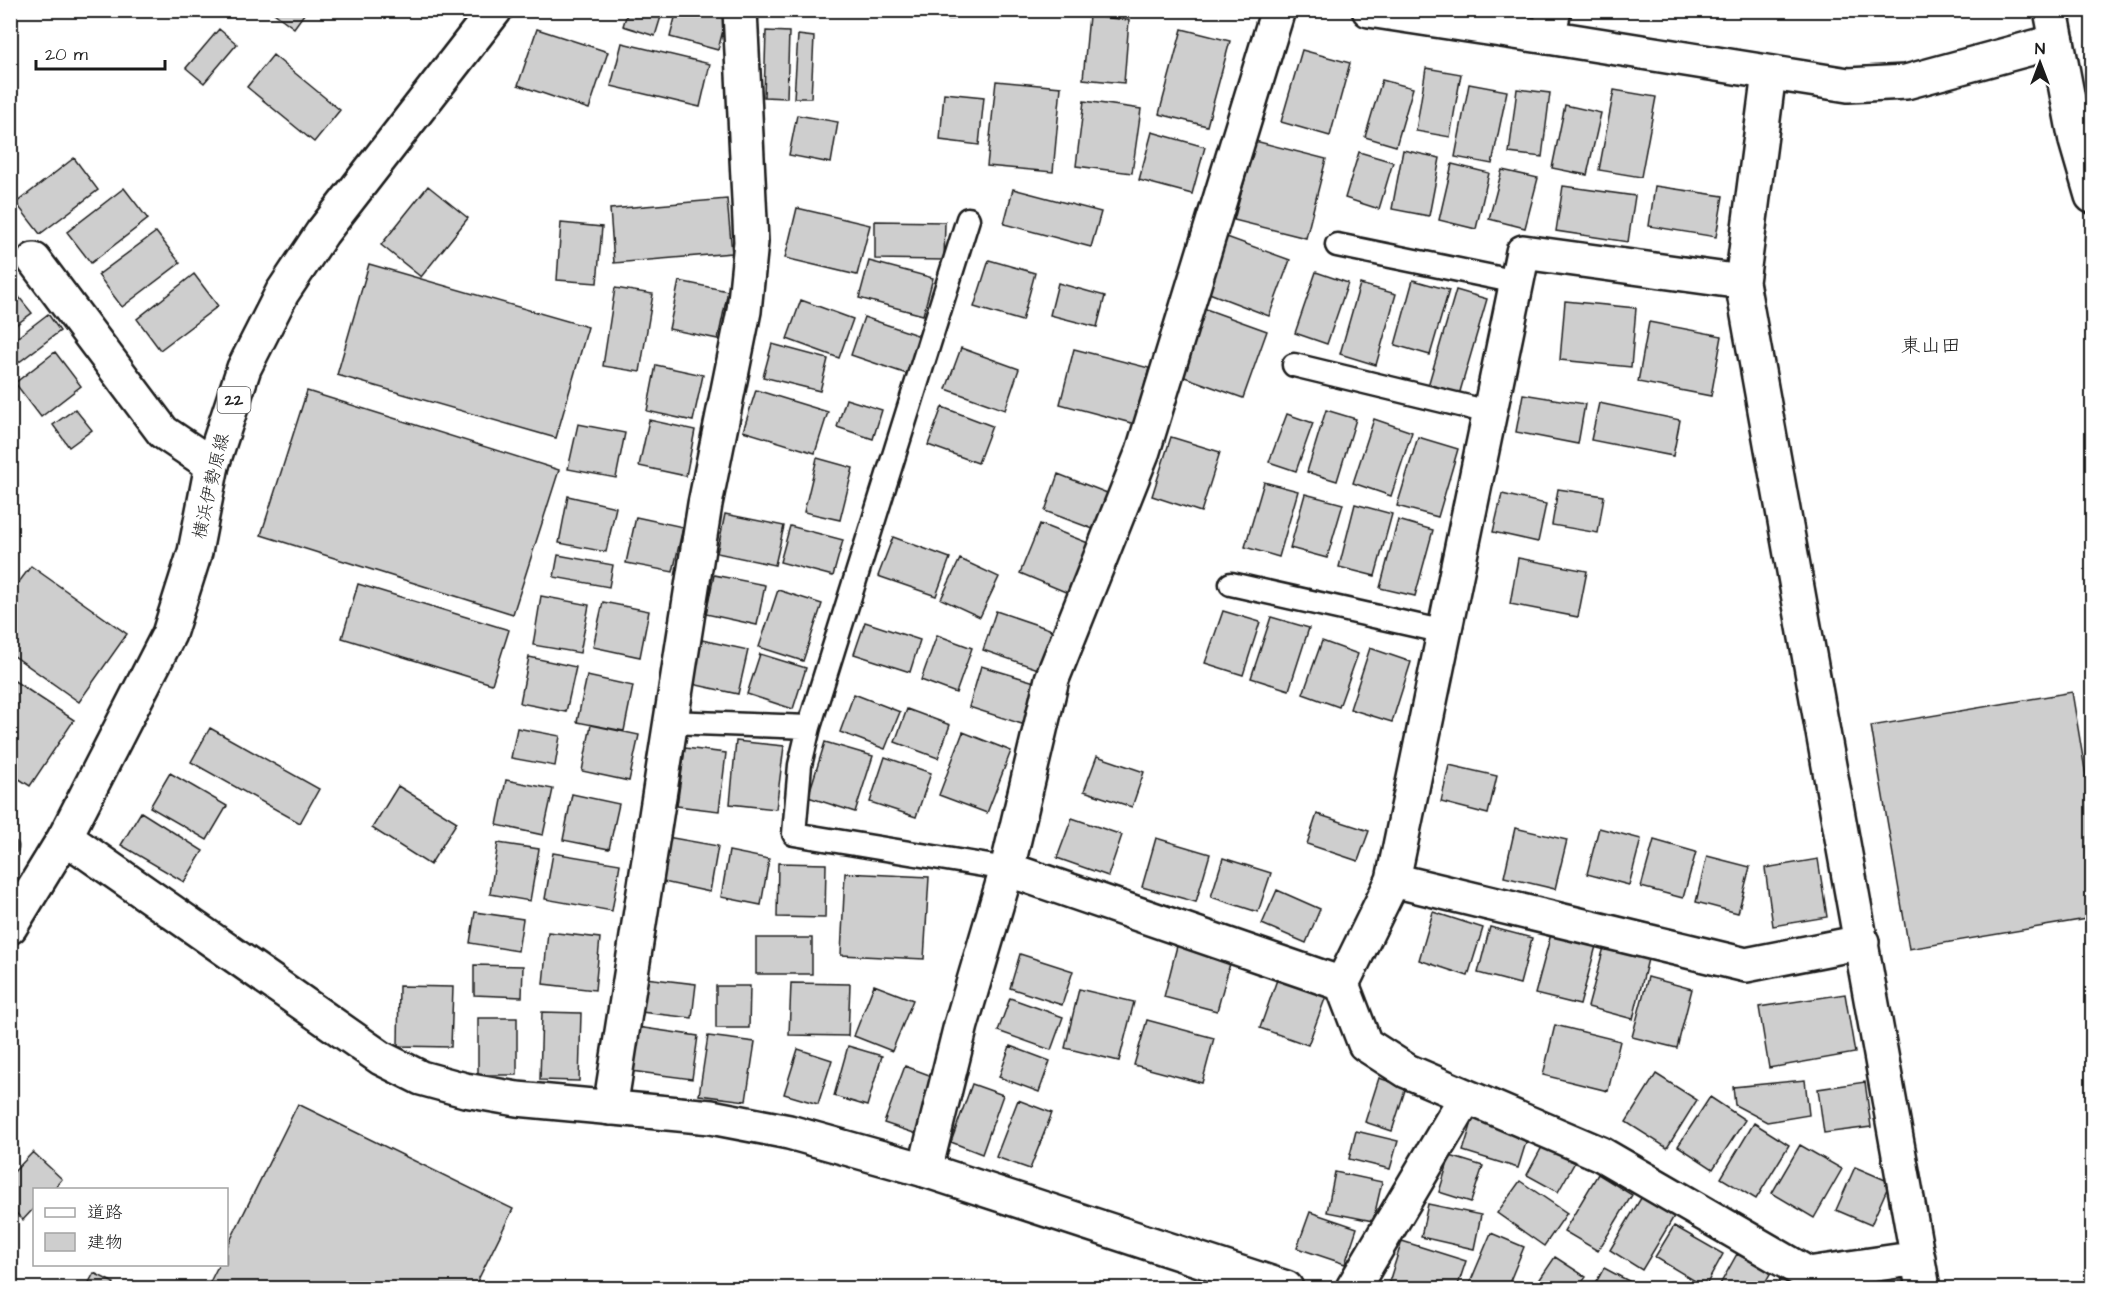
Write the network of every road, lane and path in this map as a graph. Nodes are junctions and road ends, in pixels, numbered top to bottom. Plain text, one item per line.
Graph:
1 (495, 10) edge
2 (740, 10) edge
3 (1278, 10) edge
4 (1370, 10) edge
5 (1551, 24) edge
6 (2054, 26) edge
7 (1769, 73) junction
8 (2092, 196) edge
9 (968, 219) dead end
10 (1337, 244) dead end
11 (34, 260) dead end
12 (1517, 282) junction
13 (1742, 282) junction
14 (1294, 365) dead end
15 (1490, 412) junction
16 (212, 465) junction
17 (1231, 584) dead end
18 (1445, 632) junction
19 (669, 722) junction
20 (810, 728) junction
21 (65, 837) junction
22 (1007, 868) junction
23 (1394, 880) junction
24 (10, 927) edge
25 (1862, 942) junction
26 (1342, 984) junction
27 (1467, 1097) junction
28 (610, 1108) junction
29 (925, 1170) junction
30 (1921, 1273) edge
31 (1286, 1288) edge
32 (1353, 1288) edge

1 - 16 street, 横浜伊勢原線 / 22
2 - 19 street
3 - 22 street
4 - 5 street
5 - 7 street
6 - 7 street
6 - 8 street
7 - 13 street
9 - 20 lane
10 - 12 lane
11 - 16 street
12 - 13 street
12 - 15 street
13 - 25 street
14 - 15 lane
15 - 18 street
16 - 21 street, 横浜伊勢原線 / 22
17 - 18 lane
18 - 23 street
19 - 20 lane
19 - 28 street
20 - 22 lane
21 - 24 street, 横浜伊勢原線 / 22
21 - 28 street
22 - 26 street
22 - 29 street
23 - 25 street
23 - 26 street
25 - 30 street
26 - 27 street
27 - 30 street
27 - 32 street
28 - 29 street
29 - 31 street

